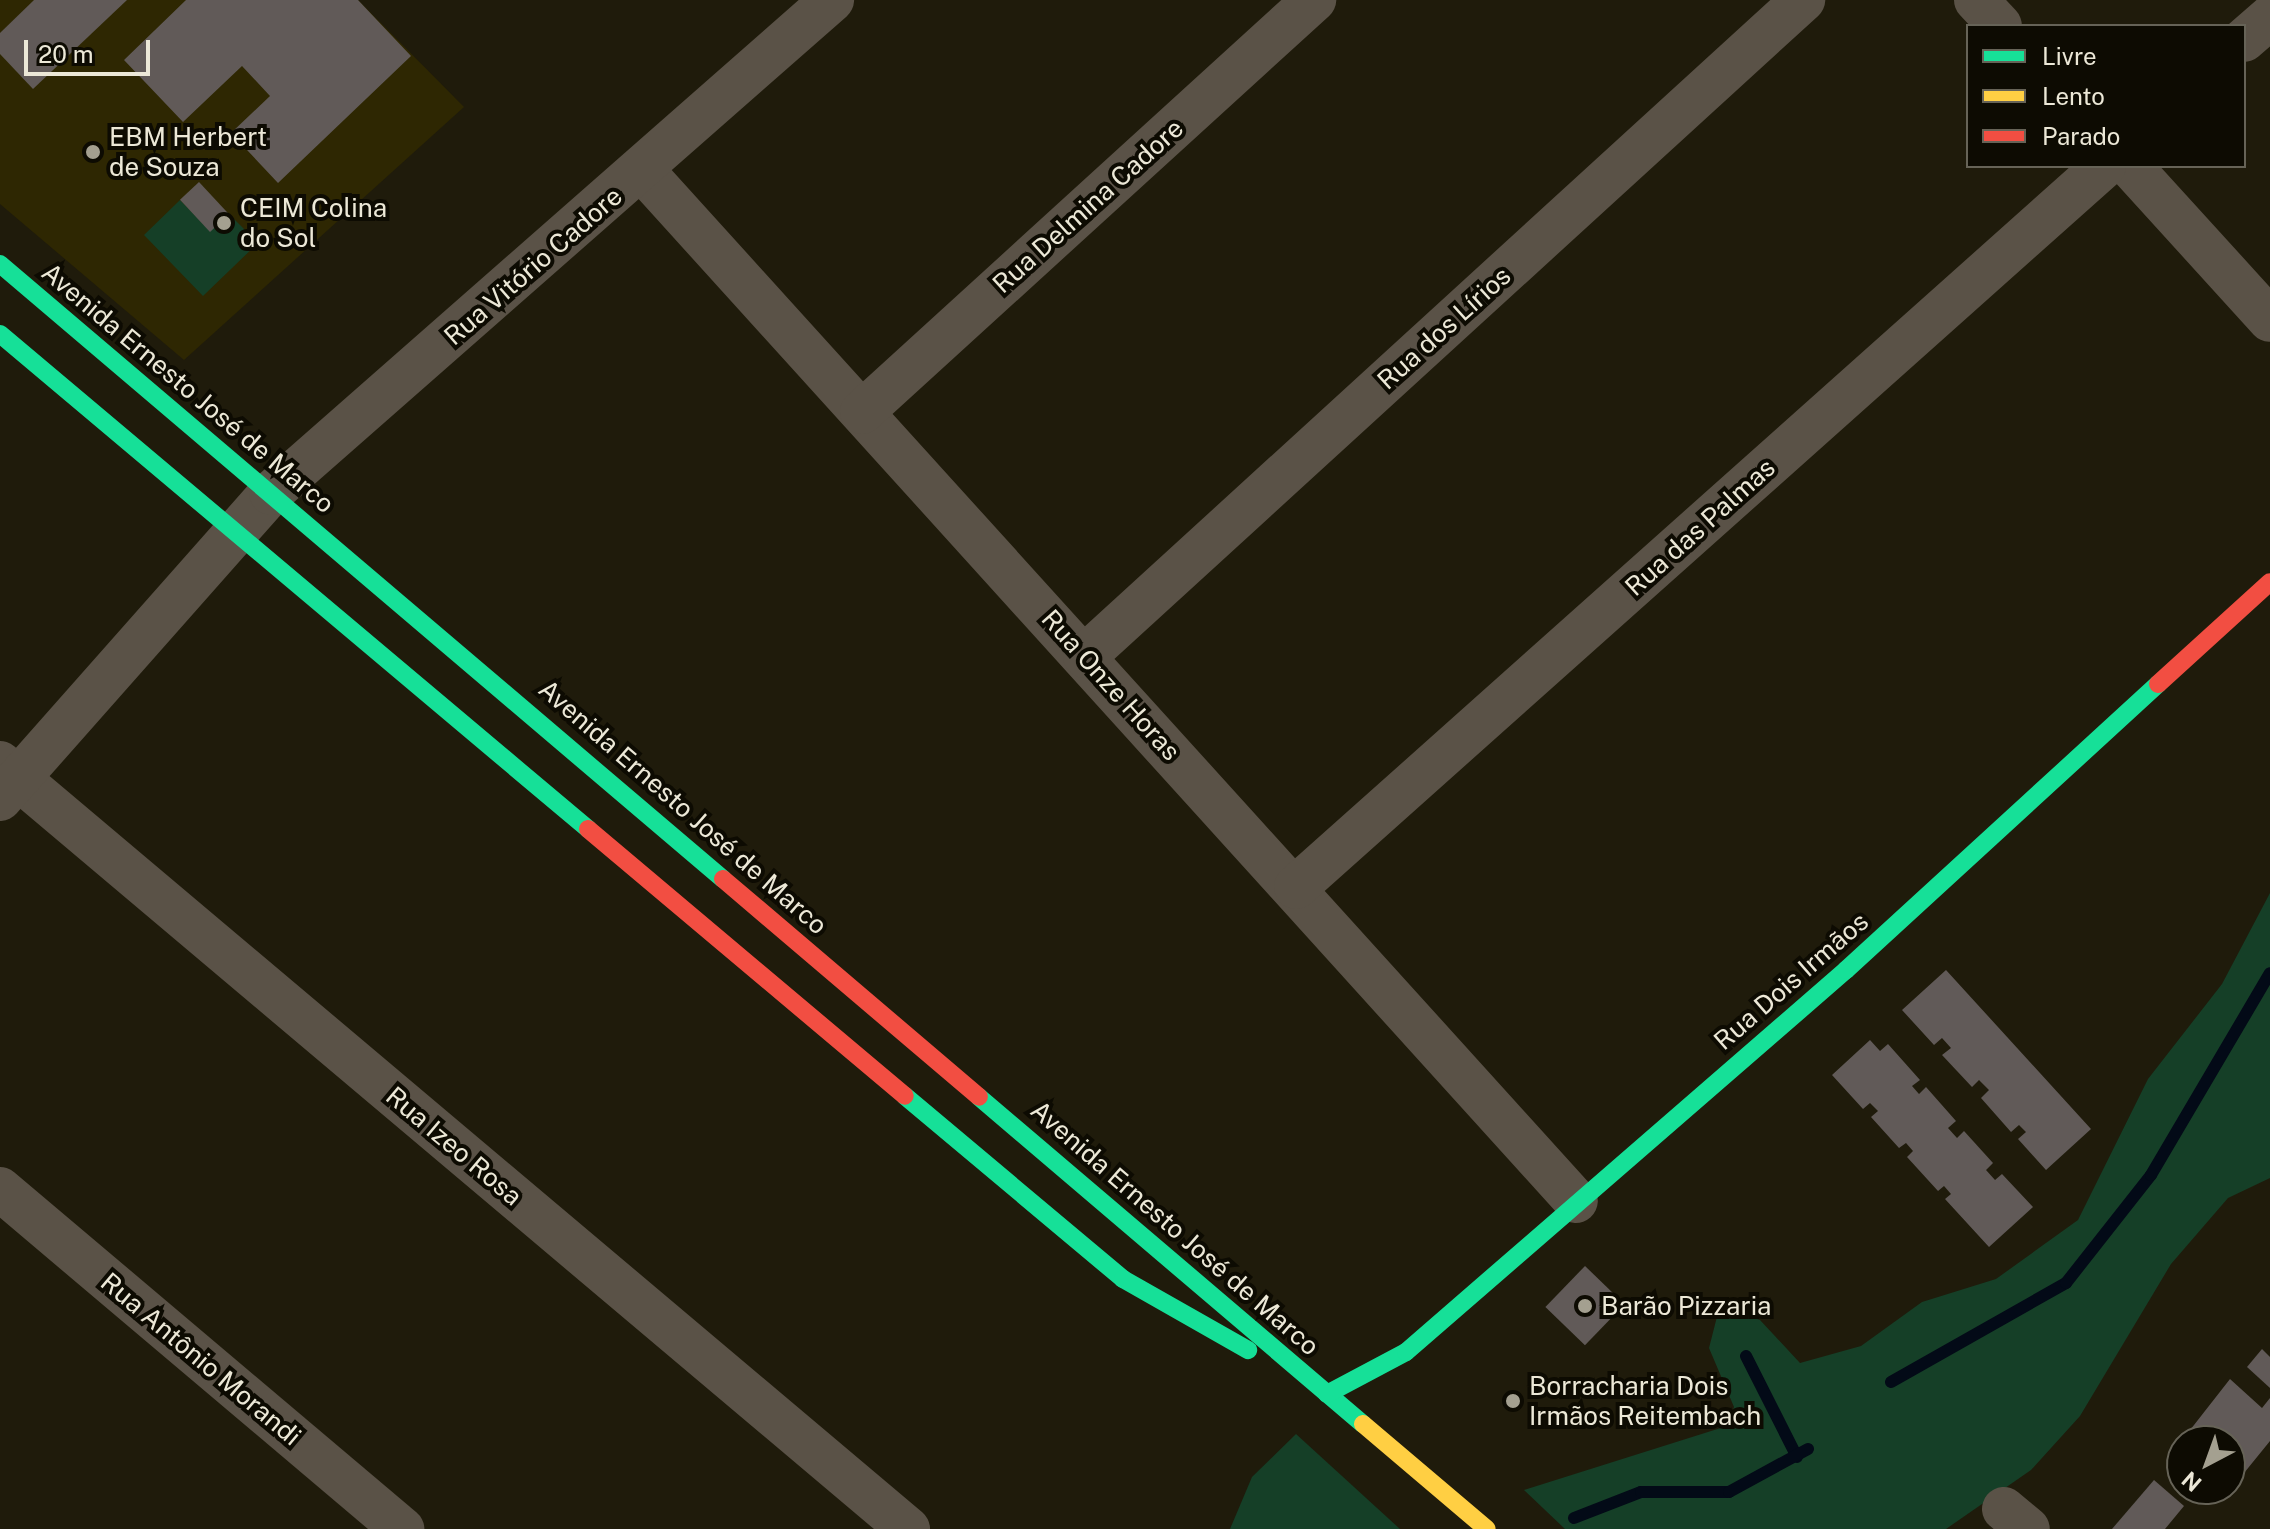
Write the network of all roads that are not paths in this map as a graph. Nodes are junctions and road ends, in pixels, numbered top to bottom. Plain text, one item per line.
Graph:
1 (832, 0) edge
2 (1314, 0) edge
3 (1803, 0) edge
4 (1976, 0) edge
5 (2270, 17) edge
6 (1998, 24) edge
7 (2246, 38) edge
8 (2102, 168) edge
9 (2132, 168) edge
10 (642, 170) junction
11 (0, 264) edge
12 (2270, 320) edge
13 (0, 334) edge
14 (862, 412) junction
15 (271, 493) junction
16 (236, 533) junction
17 (2270, 582) edge
18 (1085, 656) junction
19 (6, 780) edge
20 (1296, 887) junction
21 (0, 1189) edge
22 (1576, 1201) junction
23 (1327, 1394) junction
24 (402, 1529) edge
25 (908, 1529) edge
26 (1487, 1529) edge

1 - 10 street, Rua Vitório Cadore
2 - 14 street, Rua Delmina Cadore
3 - 18 street, Rua dos Lírios
4 - 6 street
5 - 7 street
8 - 20 street, Rua das Palmas
9 - 12 street
10 - 14 street, Rua Onze Horas
10 - 15 street, Rua Vitório Cadore
11 - 15 main road, Avenida Ernesto José de Marco
13 - 16 main road, Avenida Ernesto José de Marco
14 - 18 street, Rua Onze Horas
15 - 16 street, Rua Vitório Cadore
15 - 23 main road, Avenida Ernesto José de Marco
16 - 19 street, Rua Vitório Cadore
16 - 23 main road, Avenida Ernesto José de Marco
17 - 22 main road, Rua Dois Irmãos
18 - 20 street, Rua Onze Horas
19 - 25 street, Rua Izeo Rosa
20 - 22 street, Rua Onze Horas
21 - 24 street, Rua Antônio Morandi
22 - 23 main road, Rua Dois Irmãos
23 - 26 main road, Avenida Ernesto José de Marco

